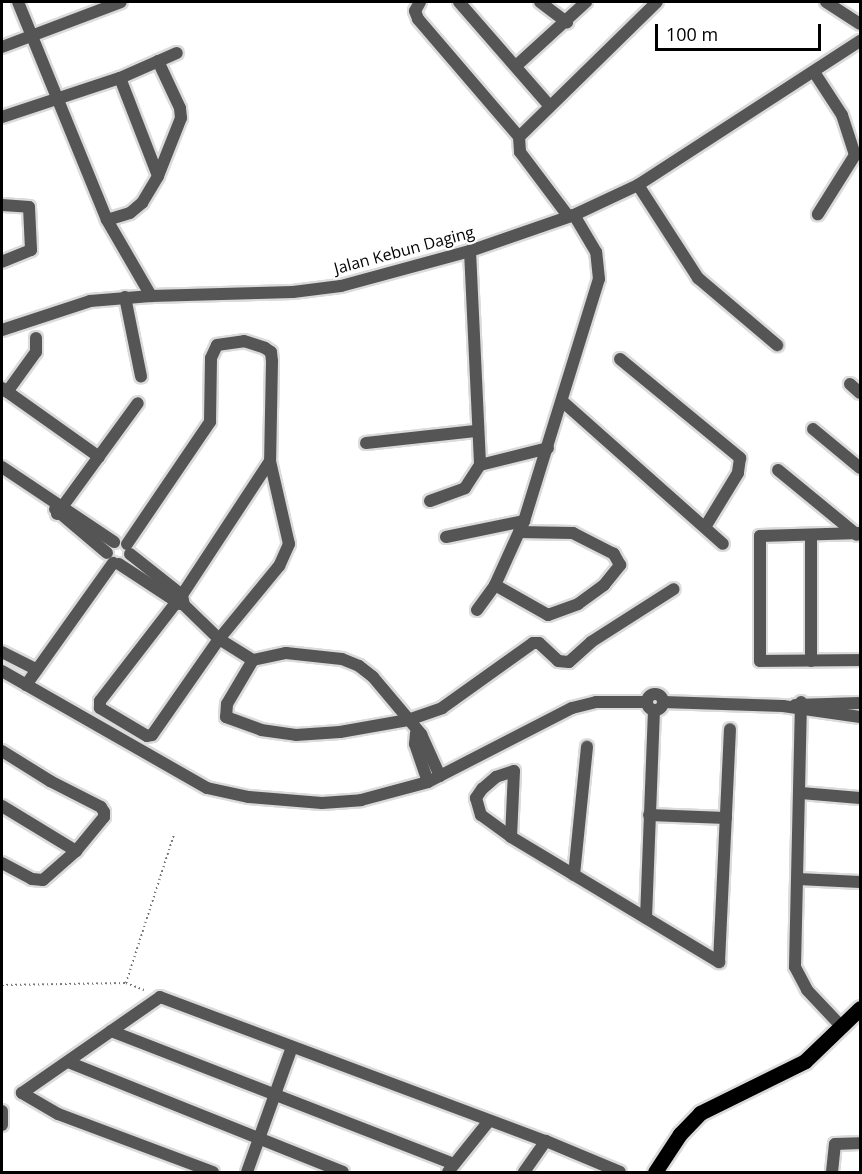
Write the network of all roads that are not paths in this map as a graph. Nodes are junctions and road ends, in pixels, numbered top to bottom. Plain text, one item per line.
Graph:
1 (18, 2) edge
2 (122, 2) edge
3 (420, 2) edge
4 (459, 2) edge
5 (477, 2) edge
6 (540, 2) edge
7 (586, 2) edge
8 (657, 2) edge
9 (826, 2) edge
10 (468, 12) junction
11 (567, 22) junction
12 (861, 24) edge
13 (35, 37) junction
14 (861, 41) edge
15 (2, 47) edge
16 (177, 53) dead end
17 (158, 61) junction
18 (516, 66) junction
19 (814, 72) junction
20 (120, 78) junction
21 (59, 101) junction
22 (549, 105) junction
23 (2, 117) edge
24 (519, 137) junction
25 (158, 176) junction
26 (638, 185) junction
27 (2, 205) edge
28 (818, 214) dead end
29 (571, 216) junction
30 (107, 220) junction
31 (470, 251) junction
32 (2, 262) edge
33 (151, 296) junction
34 (125, 297) junction
35 (2, 330) edge
36 (36, 338) dead end
37 (777, 345) dead end
38 (620, 359) dead end
39 (141, 376) dead end
40 (850, 384) dead end
41 (4, 390) edge
42 (861, 393) edge
43 (562, 401) junction
44 (138, 403) dead end
45 (813, 429) dead end
46 (475, 431) junction
47 (366, 443) dead end
48 (548, 448) junction
49 (99, 457) junction
50 (270, 461) junction
51 (480, 465) junction
52 (2, 467) edge
53 (861, 468) edge
54 (778, 470) dead end
55 (430, 501) dead end
56 (57, 507) junction
57 (522, 527) junction
58 (705, 527) junction
59 (859, 534) edge
60 (811, 535) junction
61 (446, 537) dead end
62 (723, 544) dead end
63 (118, 553) junction
64 (495, 585) junction
65 (674, 589) dead end
66 (180, 601) junction
67 (477, 610) dead end
68 (219, 639) junction
69 (2, 652) edge
70 (253, 660) junction
71 (861, 660) edge
72 (811, 661) junction
73 (36, 670) junction
74 (2, 671) edge
75 (26, 685) junction
76 (861, 703) edge
77 (654, 704) junction
78 (798, 706) junction
79 (861, 717) edge
80 (408, 720) junction
81 (730, 729) dead end
82 (416, 732) junction
83 (587, 747) dead end
84 (2, 751) edge
85 (440, 776) junction
86 (428, 782) junction
87 (801, 793) junction
88 (861, 798) edge
89 (2, 806) edge
90 (649, 814) junction
91 (726, 818) junction
92 (511, 837) junction
93 (76, 851) junction
94 (2, 863) edge
95 (574, 875) junction
96 (798, 879) junction
97 (861, 882) edge
98 (646, 918) junction
99 (861, 1008) edge
100 (840, 1025) junction
101 (111, 1031) junction
102 (292, 1047) junction
103 (68, 1062) junction
104 (277, 1094) junction
105 (2, 1111) edge
106 (489, 1121) junction
107 (2, 1125) edge
108 (259, 1140) junction
109 (546, 1141) junction
110 (861, 1143) edge
111 (451, 1168) edge
112 (213, 1173) edge
113 (247, 1173) edge
114 (343, 1173) edge
115 (524, 1173) edge
116 (620, 1173) edge
117 (655, 1173) edge
118 (832, 1173) edge

1 - 13 street
2 - 13 street
3 - 24 street
4 - 10 street
5 - 10 street
6 - 11 street
7 - 11 street
8 - 22 street
9 - 12 street
10 - 18 street
11 - 18 street
13 - 15 street
13 - 21 street
14 - 19 street, Jalan Kebun Daging
16 - 17 street
17 - 20 street
17 - 25 street
18 - 22 street
19 - 26 street, Jalan Kebun Daging
19 - 28 street
20 - 21 street
20 - 25 street
21 - 23 street
21 - 30 street
22 - 24 street
24 - 29 street
25 - 30 street
26 - 29 street, Jalan Kebun Daging
26 - 37 street
27 - 32 street
29 - 31 street, Jalan Kebun Daging
29 - 43 street
30 - 33 street
31 - 33 street, Jalan Kebun Daging
31 - 46 street
33 - 34 street, Jalan Kebun Daging
34 - 35 street, Jalan Kebun Daging
34 - 39 street
36 - 41 street
38 - 58 street
40 - 42 street
41 - 49 street
43 - 48 street
43 - 58 street
44 - 49 street
45 - 53 street
46 - 47 street
46 - 51 street
48 - 51 street
48 - 57 street
49 - 56 street
50 - 63 street
50 - 66 street
50 - 68 street
51 - 55 street
52 - 56 street
54 - 59 street
56 - 63 street
57 - 61 street
57 - 64 street
57 - 64 street
58 - 62 street
59 - 60 street
60 - 72 street
60 - 72 street
63 - 66 street
63 - 73 street
64 - 67 street
65 - 80 street
66 - 68 street
66 - 68 street
68 - 70 street
69 - 73 street
70 - 80 street
70 - 80 street
71 - 72 street
73 - 75 street
74 - 75 street
75 - 86 street
76 - 78 street
77 - 78 street
77 - 85 street
77 - 90 street
78 - 79 street
78 - 87 street
80 - 82 street
81 - 91 street
82 - 85 street
82 - 86 street
83 - 95 street
84 - 93 street
85 - 86 street
87 - 88 street
87 - 96 street
89 - 93 street
90 - 91 street
90 - 98 street
91 - 98 street
92 - 92 street
92 - 95 street
93 - 94 street
95 - 98 street
96 - 97 street
96 - 100 street
99 - 100 main road
100 - 117 main road
101 - 102 street
101 - 103 street
101 - 104 street
102 - 104 street
102 - 106 street
103 - 108 street
103 - 112 street
104 - 108 street
104 - 111 street
105 - 107 street
106 - 109 street
106 - 111 street
108 - 113 street
108 - 114 street
109 - 115 street
109 - 116 street
110 - 118 street

